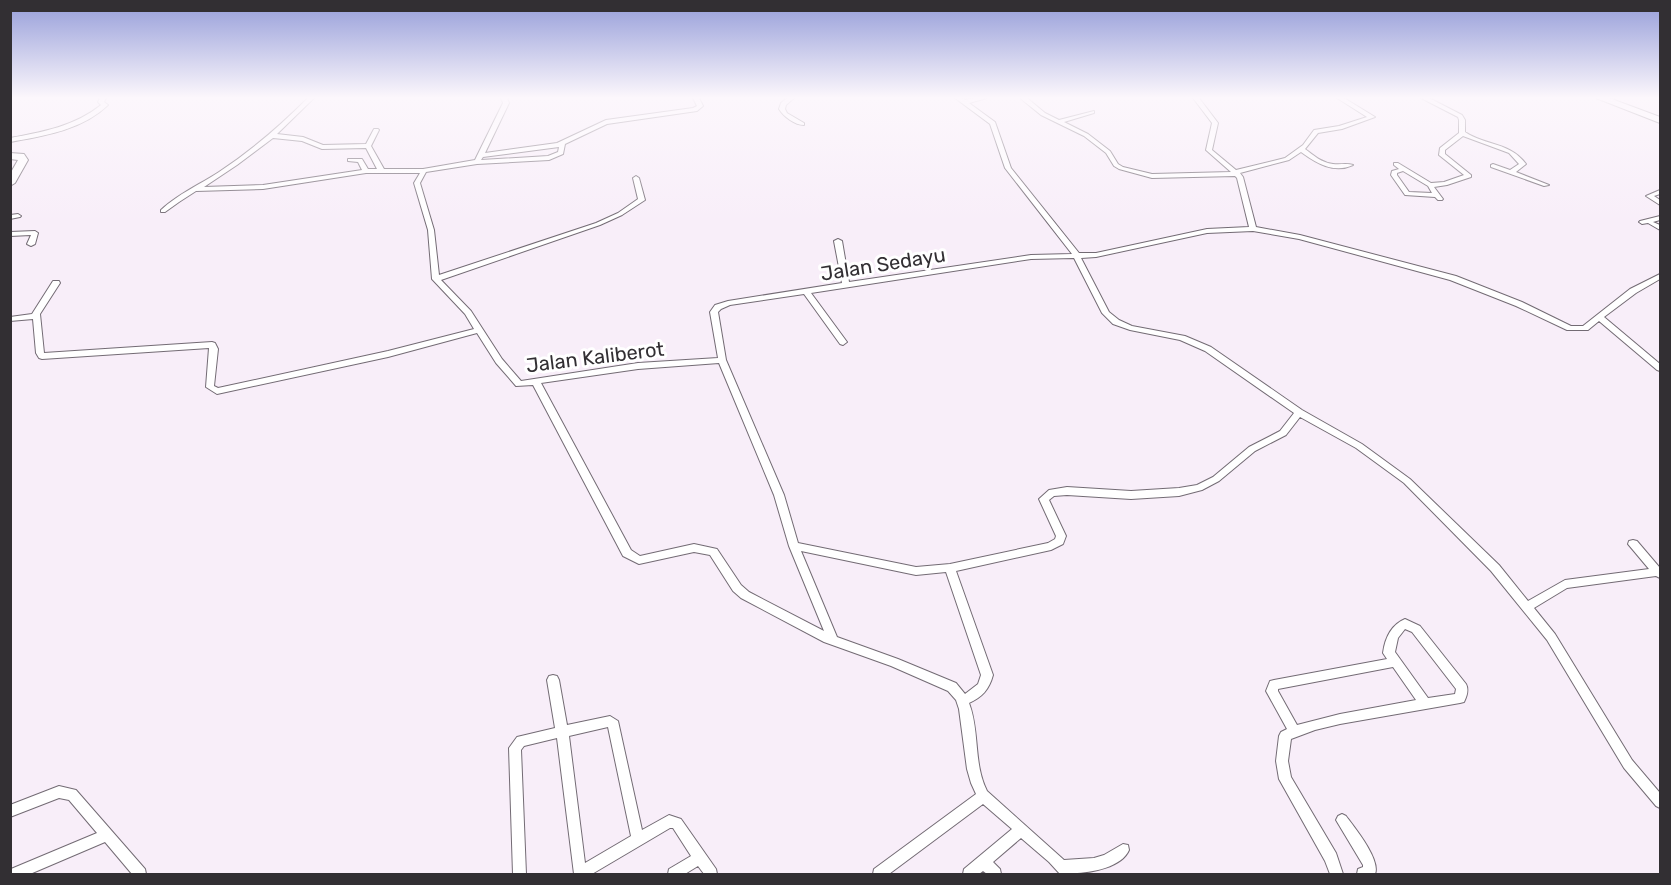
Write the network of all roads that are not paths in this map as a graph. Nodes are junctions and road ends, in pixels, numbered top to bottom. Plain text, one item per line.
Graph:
1 (269, 139) edge
2 (307, 139) edge
3 (371, 139) edge
4 (488, 139) edge
5 (570, 139) edge
6 (998, 139) edge
7 (1092, 139) edge
8 (1211, 139) edge
9 (1309, 139) edge
10 (1455, 139) edge
11 (1476, 139) edge
12 (562, 143) junction
13 (368, 146) junction
14 (1301, 149) junction
15 (10, 156) edge
16 (478, 159) junction
17 (350, 160) dead end
18 (1396, 164) dead end
19 (1350, 165) dead end
20 (1493, 166) dead end
21 (1404, 169) junction
22 (381, 170) junction
23 (366, 171) junction
24 (424, 171) junction
25 (1237, 173) junction
26 (1510, 173) junction
27 (1393, 174) junction
28 (1417, 175) junction
29 (1520, 177) junction
30 (636, 178) dead end
31 (10, 183) edge
32 (1516, 184) dead end
33 (1430, 185) junction
34 (1546, 185) dead end
35 (196, 189) junction
36 (1660, 192) edge
37 (1660, 203) edge
38 (163, 211) dead end
39 (1638, 213) dead end
40 (1660, 218) edge
41 (1642, 222) dead end
42 (1651, 222) junction
43 (1660, 228) edge
44 (1253, 229) junction
45 (10, 234) edge
46 (838, 241) dead end
47 (31, 244) dead end
48 (1076, 254) junction
49 (1660, 276) edge
50 (436, 279) junction
51 (56, 283) dead end
52 (846, 286) junction
53 (807, 292) junction
54 (35, 316) junction
55 (1599, 316) junction
56 (10, 319) edge
57 (480, 330) junction
58 (843, 342) dead end
59 (722, 360) junction
60 (1660, 368) edge
61 (536, 382) junction
62 (1299, 412) junction
63 (1633, 544) dead end
64 (794, 546) junction
65 (950, 568) junction
66 (1659, 573) edge
67 (1527, 608) junction
68 (833, 641) junction
69 (1395, 662) junction
70 (554, 680) dead end
71 (963, 701) junction
72 (1425, 704) junction
73 (1294, 730) junction
74 (562, 731) junction
75 (984, 796) junction
76 (1660, 802) edge
77 (10, 811) edge
78 (1342, 820) dead end
79 (1022, 830) junction
80 (106, 835) junction
81 (638, 840) junction
82 (1123, 850) dead end
83 (700, 858) junction
84 (984, 862) junction
85 (1064, 870) edge
86 (16, 874) edge
87 (140, 874) edge
88 (519, 874) edge
89 (580, 874) edge
90 (674, 874) edge
91 (711, 874) edge
92 (879, 874) edge
93 (969, 874) edge
94 (995, 874) edge
95 (1336, 874) edge
96 (1363, 874) edge

1 - 35 street
2 - 13 street
3 - 13 street
4 - 16 street
5 - 12 street
6 - 48 street
7 - 25 street
8 - 25 street
9 - 14 street
10 - 33 street
11 - 26 street
12 - 16 street
12 - 16 street
13 - 22 street
14 - 19 street
14 - 25 street
15 - 31 street
16 - 24 street
17 - 23 street
18 - 21 street
20 - 26 street
21 - 27 street
21 - 28 street
22 - 23 street
22 - 24 street
23 - 35 street
24 - 50 street
25 - 44 street
26 - 29 street
27 - 28 street
27 - 33 street
28 - 33 street
29 - 32 street
29 - 34 street
30 - 50 street
35 - 38 street
36 - 37 street
39 - 42 street
40 - 42 street
41 - 42 street
42 - 43 street
44 - 48 street, Jalan Sedayu
44 - 55 street, Jalan Sedayu
45 - 47 street
46 - 52 street
48 - 52 street, Jalan Sedayu
48 - 62 street
49 - 55 street, Jalan Sedayu
50 - 57 street, Jalan Kaliberot
51 - 54 street
52 - 53 street, Jalan Sedayu
53 - 58 street
53 - 59 street, Jalan Sedayu
54 - 56 street
54 - 57 street
55 - 60 street
57 - 61 street, Jalan Kaliberot
59 - 61 street, Jalan Kaliberot
59 - 64 street, Jalan Sedayu
61 - 68 street
62 - 65 street
62 - 67 street
63 - 66 street
64 - 65 street
64 - 68 street, Jalan Sedayu
65 - 71 street
66 - 67 street
67 - 76 street
68 - 71 street
69 - 72 street
69 - 72 street
69 - 73 street
70 - 74 street
71 - 75 street
72 - 73 street
73 - 95 street
74 - 81 street
74 - 88 street
74 - 89 street
75 - 79 street
75 - 92 street
77 - 80 street
78 - 96 street
79 - 84 street
79 - 85 street
80 - 86 street
80 - 87 street
81 - 83 street
81 - 89 street
82 - 85 street
83 - 90 street
83 - 91 street
84 - 93 street
84 - 94 street

